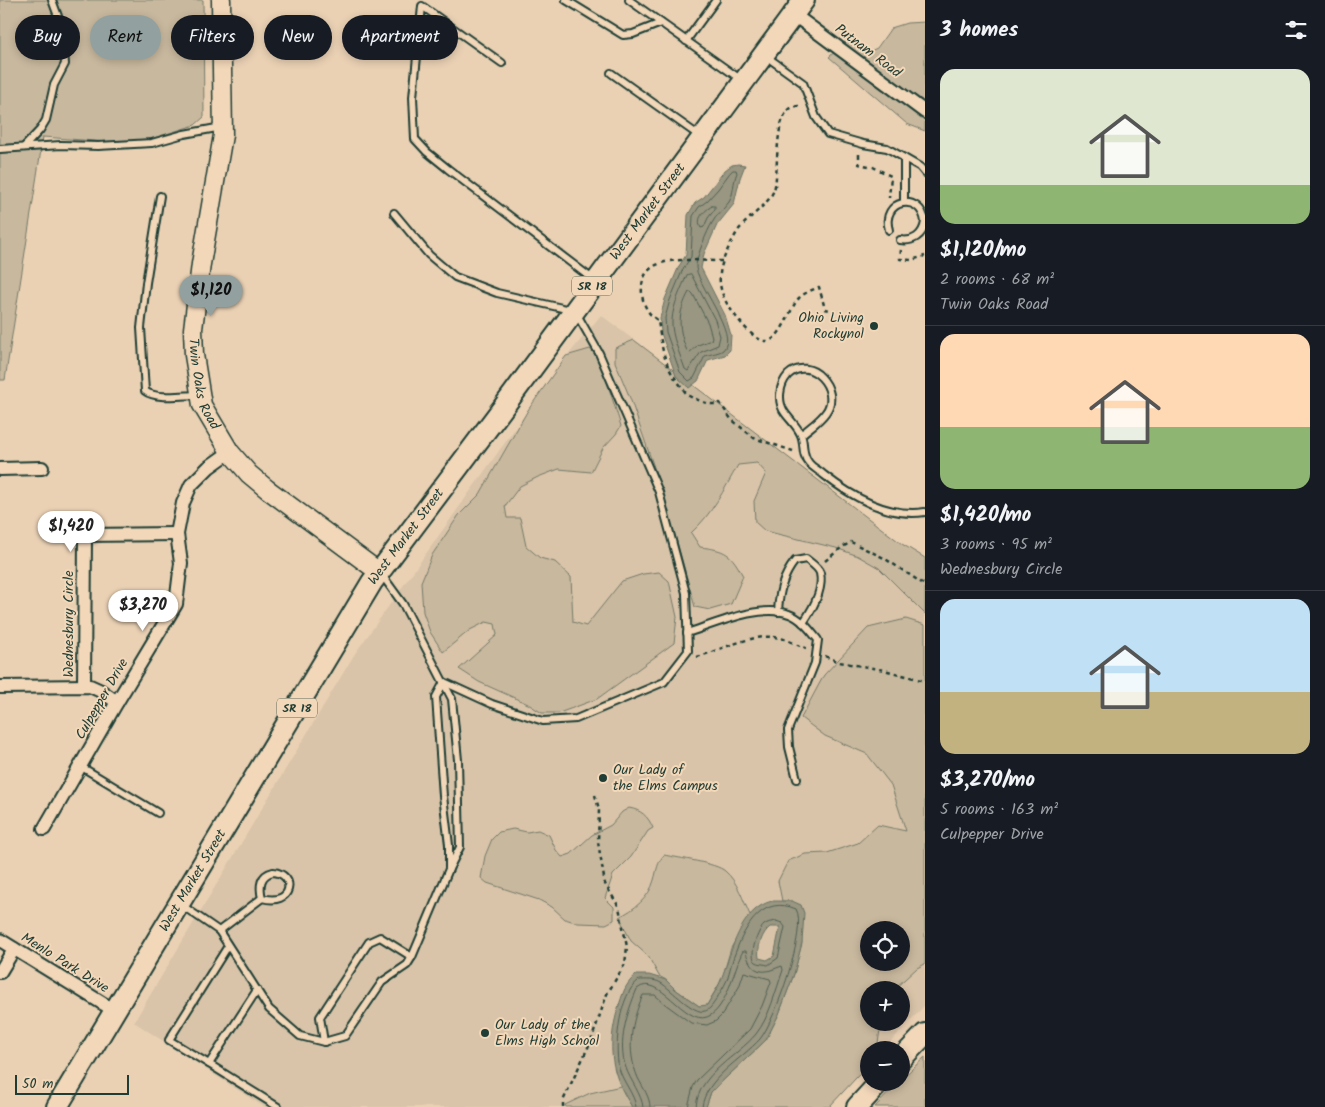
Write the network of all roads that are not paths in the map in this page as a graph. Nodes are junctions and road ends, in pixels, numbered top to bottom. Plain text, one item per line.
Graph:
1 (52, 0) edge
2 (221, 0) edge
3 (566, 0) edge
4 (629, 0) edge
5 (716, 0) edge
6 (798, 7) edge
7 (661, 23) junction
8 (686, 41) junction
9 (764, 55) junction
10 (502, 63) dead end
11 (611, 73) dead end
12 (744, 81) junction
13 (925, 112) edge
14 (223, 127) junction
15 (702, 137) junction
16 (24, 147) junction
17 (0, 149) edge
18 (904, 158) junction
19 (925, 173) edge
20 (160, 196) dead end
21 (904, 202) junction
22 (394, 214) dead end
23 (925, 222) edge
24 (889, 230) dead end
25 (899, 243) road end
26 (596, 282) junction
27 (575, 310) junction
28 (201, 395) junction
29 (801, 435) junction
30 (230, 452) junction
31 (42, 468) dead end
32 (0, 469) edge
33 (925, 512) edge
34 (177, 534) junction
35 (380, 572) junction
36 (778, 612) junction
37 (803, 623) junction
38 (687, 633) junction
39 (444, 682) junction
40 (84, 686) junction
41 (0, 687) edge
42 (117, 702) junction
43 (80, 766) junction
44 (797, 779) dead end
45 (158, 813) dead end
46 (44, 829) dead end
47 (449, 869) junction
48 (262, 898) junction
49 (179, 904) junction
50 (219, 930) junction
51 (0, 940) edge
52 (228, 946) junction
53 (14, 949) junction
54 (412, 956) junction
55 (0, 972) edge
56 (257, 990) junction
57 (115, 1011) junction
58 (925, 1034) edge
59 (324, 1042) junction
60 (910, 1050) edge
61 (209, 1064) junction
62 (872, 1091) edge
63 (57, 1107) edge
64 (278, 1107) edge
65 (857, 1107) edge

1 - 16 lane
2 - 14 main road, Twin Oaks Road
3 - 7 lane
4 - 7 lane
5 - 8 lane
6 - 9 main road, West Market Street / SR 18
6 - 13 street, Putnam Road
7 - 8 lane
8 - 12 lane
9 - 12 main road, West Market Street / SR 18
9 - 18 lane
10 - 26 lane
11 - 15 lane
12 - 15 main road, West Market Street / SR 18
14 - 16 lane
14 - 28 main road, Twin Oaks Road
15 - 26 main road, West Market Street / SR 18
16 - 17 lane
18 - 19 lane
18 - 21 lane
20 - 28 lane
21 - 23 lane
21 - 24 lane
22 - 27 lane
23 - 25 lane
26 - 27 main road, West Market Street / SR 18
27 - 35 main road, West Market Street / SR 18
27 - 38 lane
28 - 30 main road, Twin Oaks Road
29 - 29 lane
29 - 33 lane
30 - 34 street, Culpepper Drive
30 - 35 main road, Twin Oaks Road
31 - 32 street
34 - 40 street, Wednesbury Circle
34 - 42 street, Culpepper Drive
35 - 39 lane
35 - 49 main road, West Market Street / SR 18
36 - 37 lane
36 - 37 lane
36 - 38 lane
37 - 44 lane
38 - 39 lane
39 - 47 lane
39 - 47 lane
40 - 41 street
40 - 42 street
42 - 43 street, Culpepper Drive
43 - 45 lane
43 - 46 street, Culpepper Drive
47 - 54 lane
48 - 48 lane
48 - 50 lane
49 - 50 lane
49 - 57 main road, West Market Street / SR 18
50 - 52 lane
51 - 53 street, Menlo Park Drive
52 - 56 lane
52 - 61 lane
53 - 55 street
53 - 57 street, Menlo Park Drive
54 - 59 lane
54 - 59 lane
56 - 59 lane
56 - 61 lane
57 - 63 main road, West Market Street / SR 18
58 - 60 main road
61 - 64 lane
62 - 65 main road

